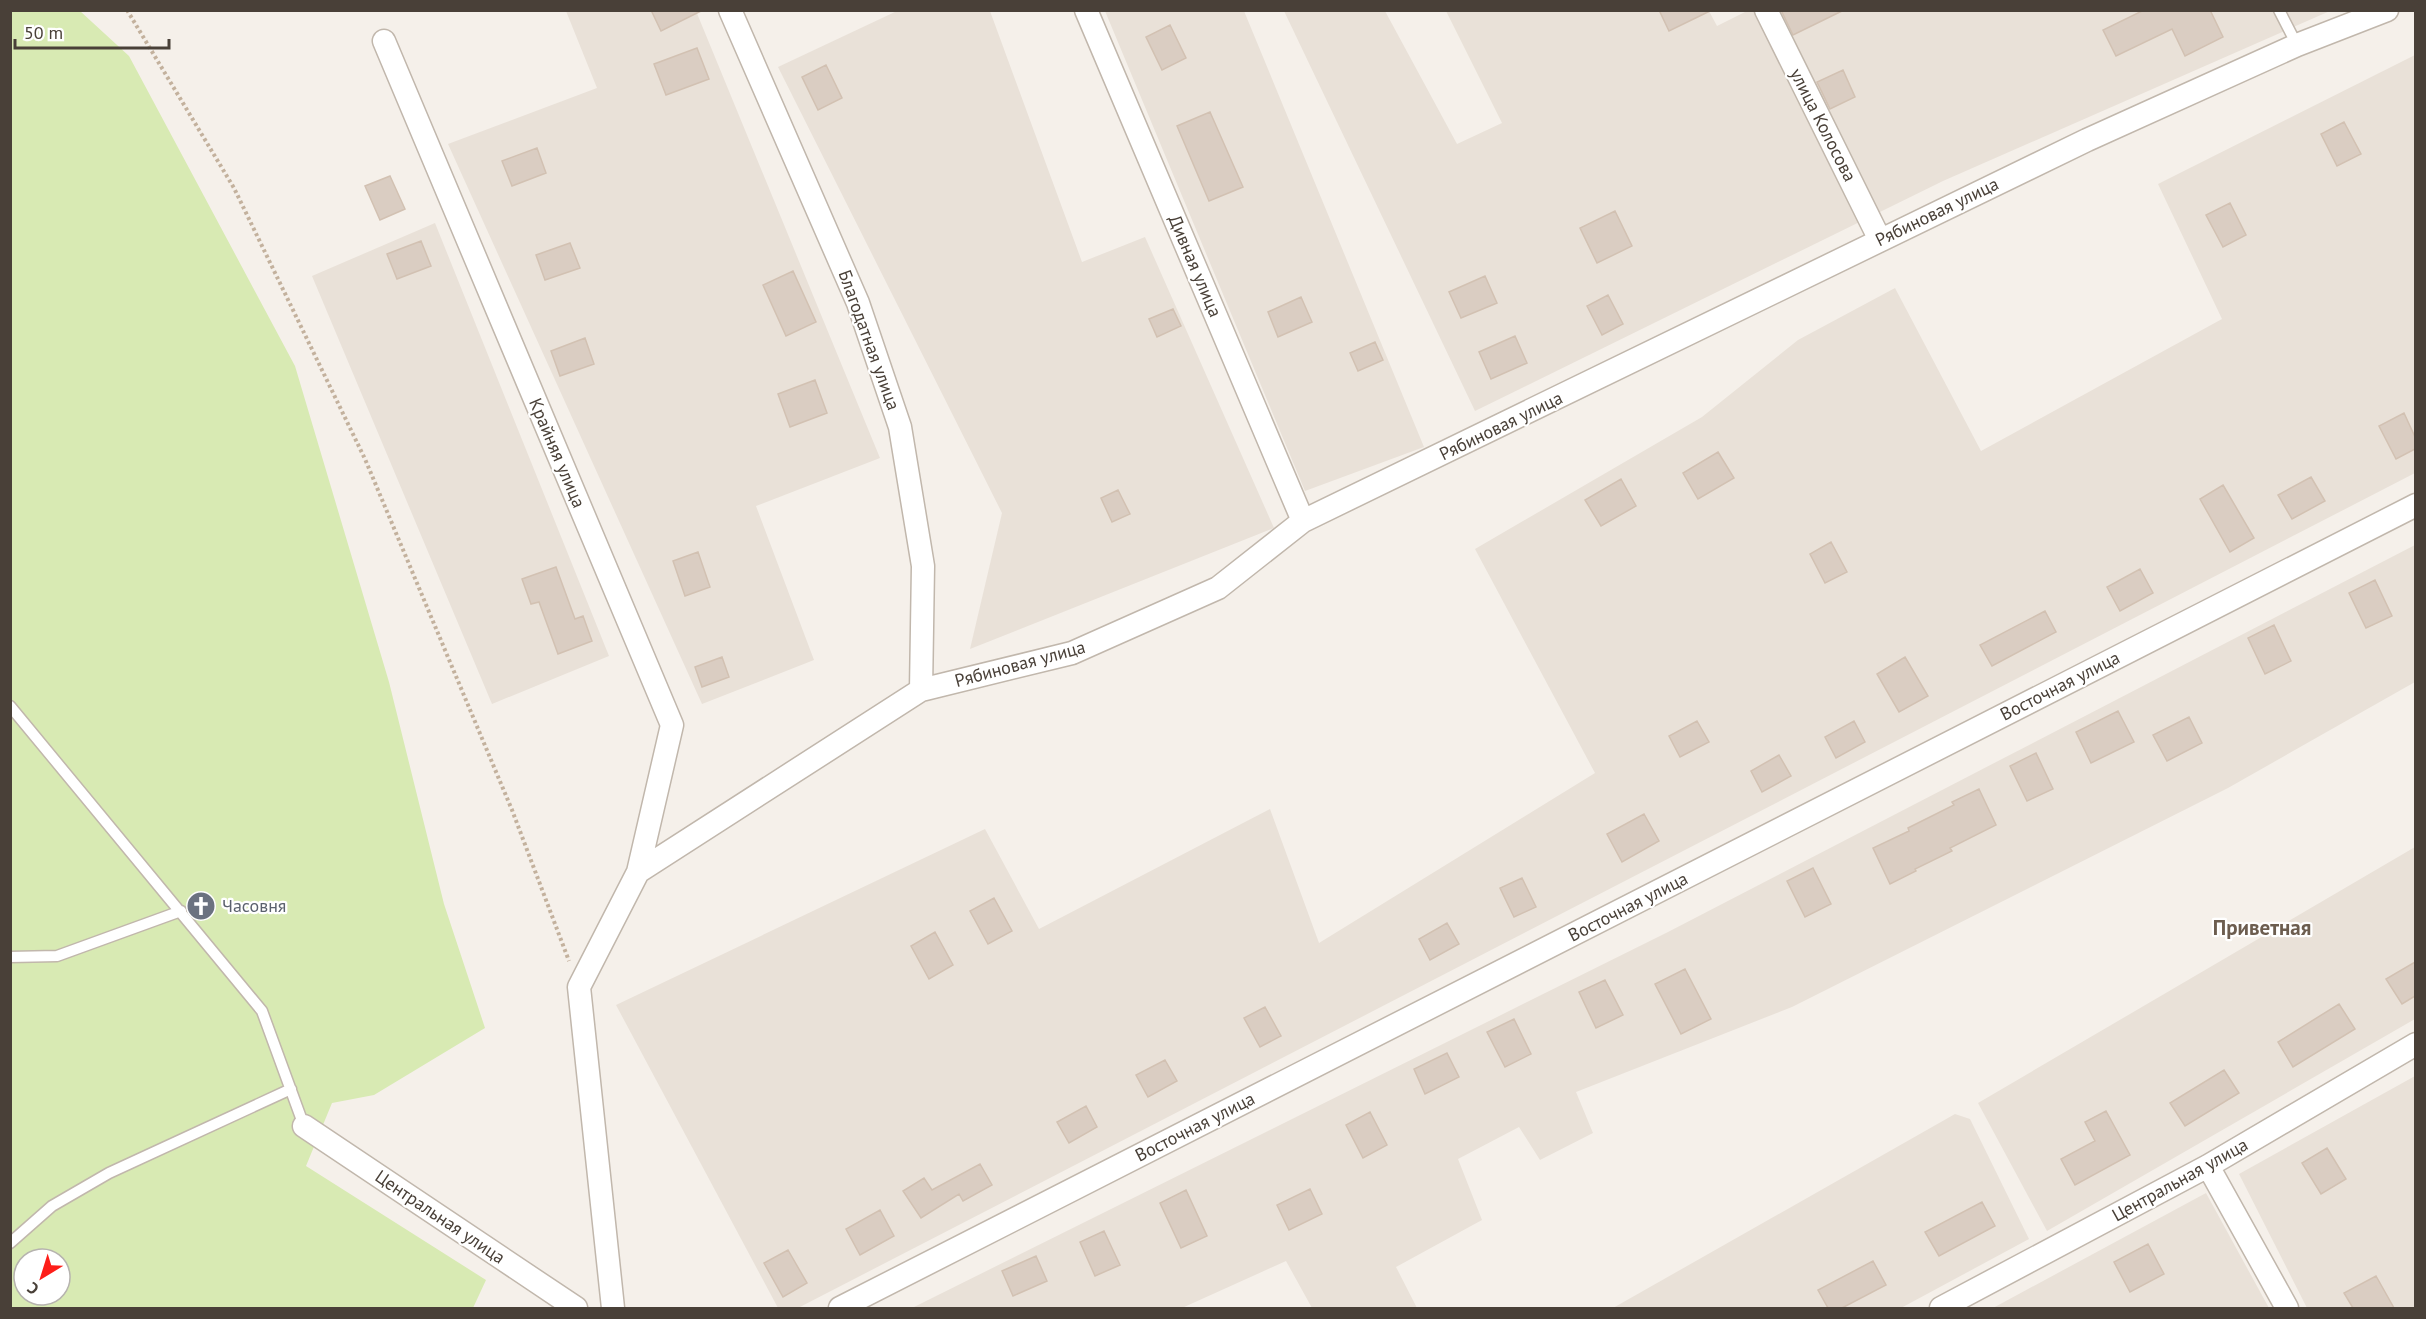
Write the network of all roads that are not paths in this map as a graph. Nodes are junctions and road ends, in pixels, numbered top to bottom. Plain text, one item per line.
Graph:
1 (730, 10) edge
2 (1086, 10) edge
3 (1766, 10) edge
4 (2279, 10) edge
5 (2387, 10) edge
6 (384, 41) dead end
7 (2296, 45) junction
8 (1880, 240) junction
9 (2415, 505) edge
10 (1303, 521) junction
11 (921, 690) junction
12 (10, 706) edge
13 (638, 872) junction
14 (181, 911) junction
15 (10, 957) edge
16 (2415, 1044) edge
17 (291, 1089) junction
18 (304, 1126) joint
19 (2208, 1166) junction
20 (10, 1243) edge
21 (576, 1308) edge
22 (613, 1308) edge
23 (840, 1308) edge
24 (1941, 1308) edge
25 (2287, 1308) edge

1 - 11 street, Благодатная улица
2 - 10 street, Дивная улица
3 - 8 street, улица Колосова
4 - 7 lane
5 - 7 street, Рябиновая улица
6 - 13 street, Крайняя улица
7 - 8 street, Рябиновая улица
8 - 10 street, Рябиновая улица
9 - 23 street, Восточная улица
10 - 11 street, Рябиновая улица
11 - 13 street, Рябиновая улица
12 - 14 lane
13 - 22 street, Крайняя улица
14 - 15 lane
14 - 17 lane
16 - 19 street, Центральная улица
17 - 18 lane
17 - 20 lane
18 - 21 street, Центральная улица
19 - 24 street, Центральная улица
19 - 25 street

